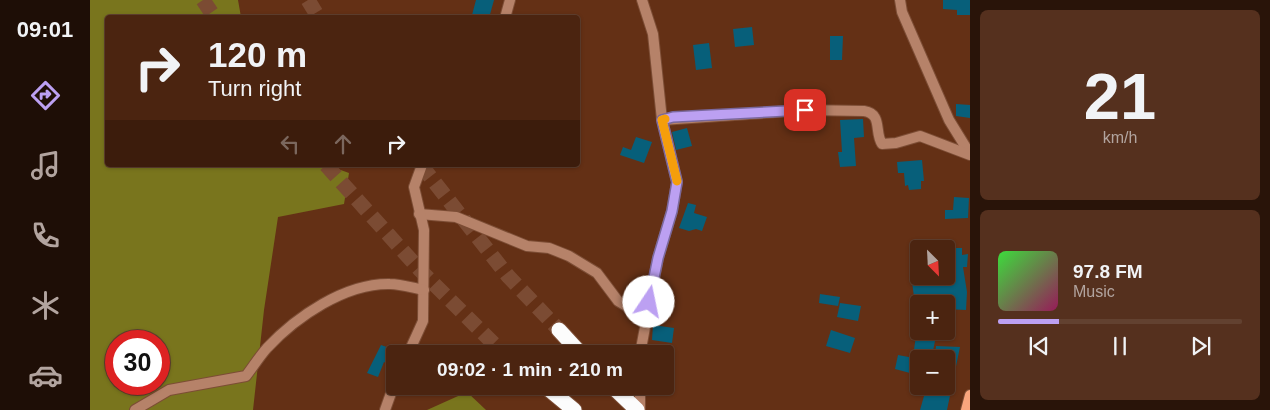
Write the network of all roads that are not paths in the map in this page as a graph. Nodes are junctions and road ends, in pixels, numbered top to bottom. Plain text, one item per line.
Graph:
1 (510, 0) edge
2 (642, 0) edge
3 (900, 0) edge
4 (506, 15) edge
5 (662, 120) junction
6 (970, 155) edge
7 (421, 167) edge
8 (419, 214) junction
9 (424, 290) junction
10 (646, 318) junction
11 (559, 330) tunnel mouth
12 (412, 345) edge
13 (573, 345) edge
14 (641, 345) edge
15 (390, 395) edge
16 (555, 395) edge
17 (622, 395) edge
18 (639, 395) edge
19 (970, 395) edge
20 (135, 410) edge
21 (385, 410) edge
22 (574, 410) edge
23 (638, 410) edge
24 (966, 410) edge

1 - 4 street
2 - 5 street
3 - 6 street
5 - 6 street
5 - 10 street
7 - 8 street
8 - 9 street
8 - 10 street
9 - 12 street
9 - 20 street
10 - 14 street
11 - 13 highway
15 - 21 street
16 - 22 highway
17 - 23 highway
18 - 23 street
19 - 24 main road

